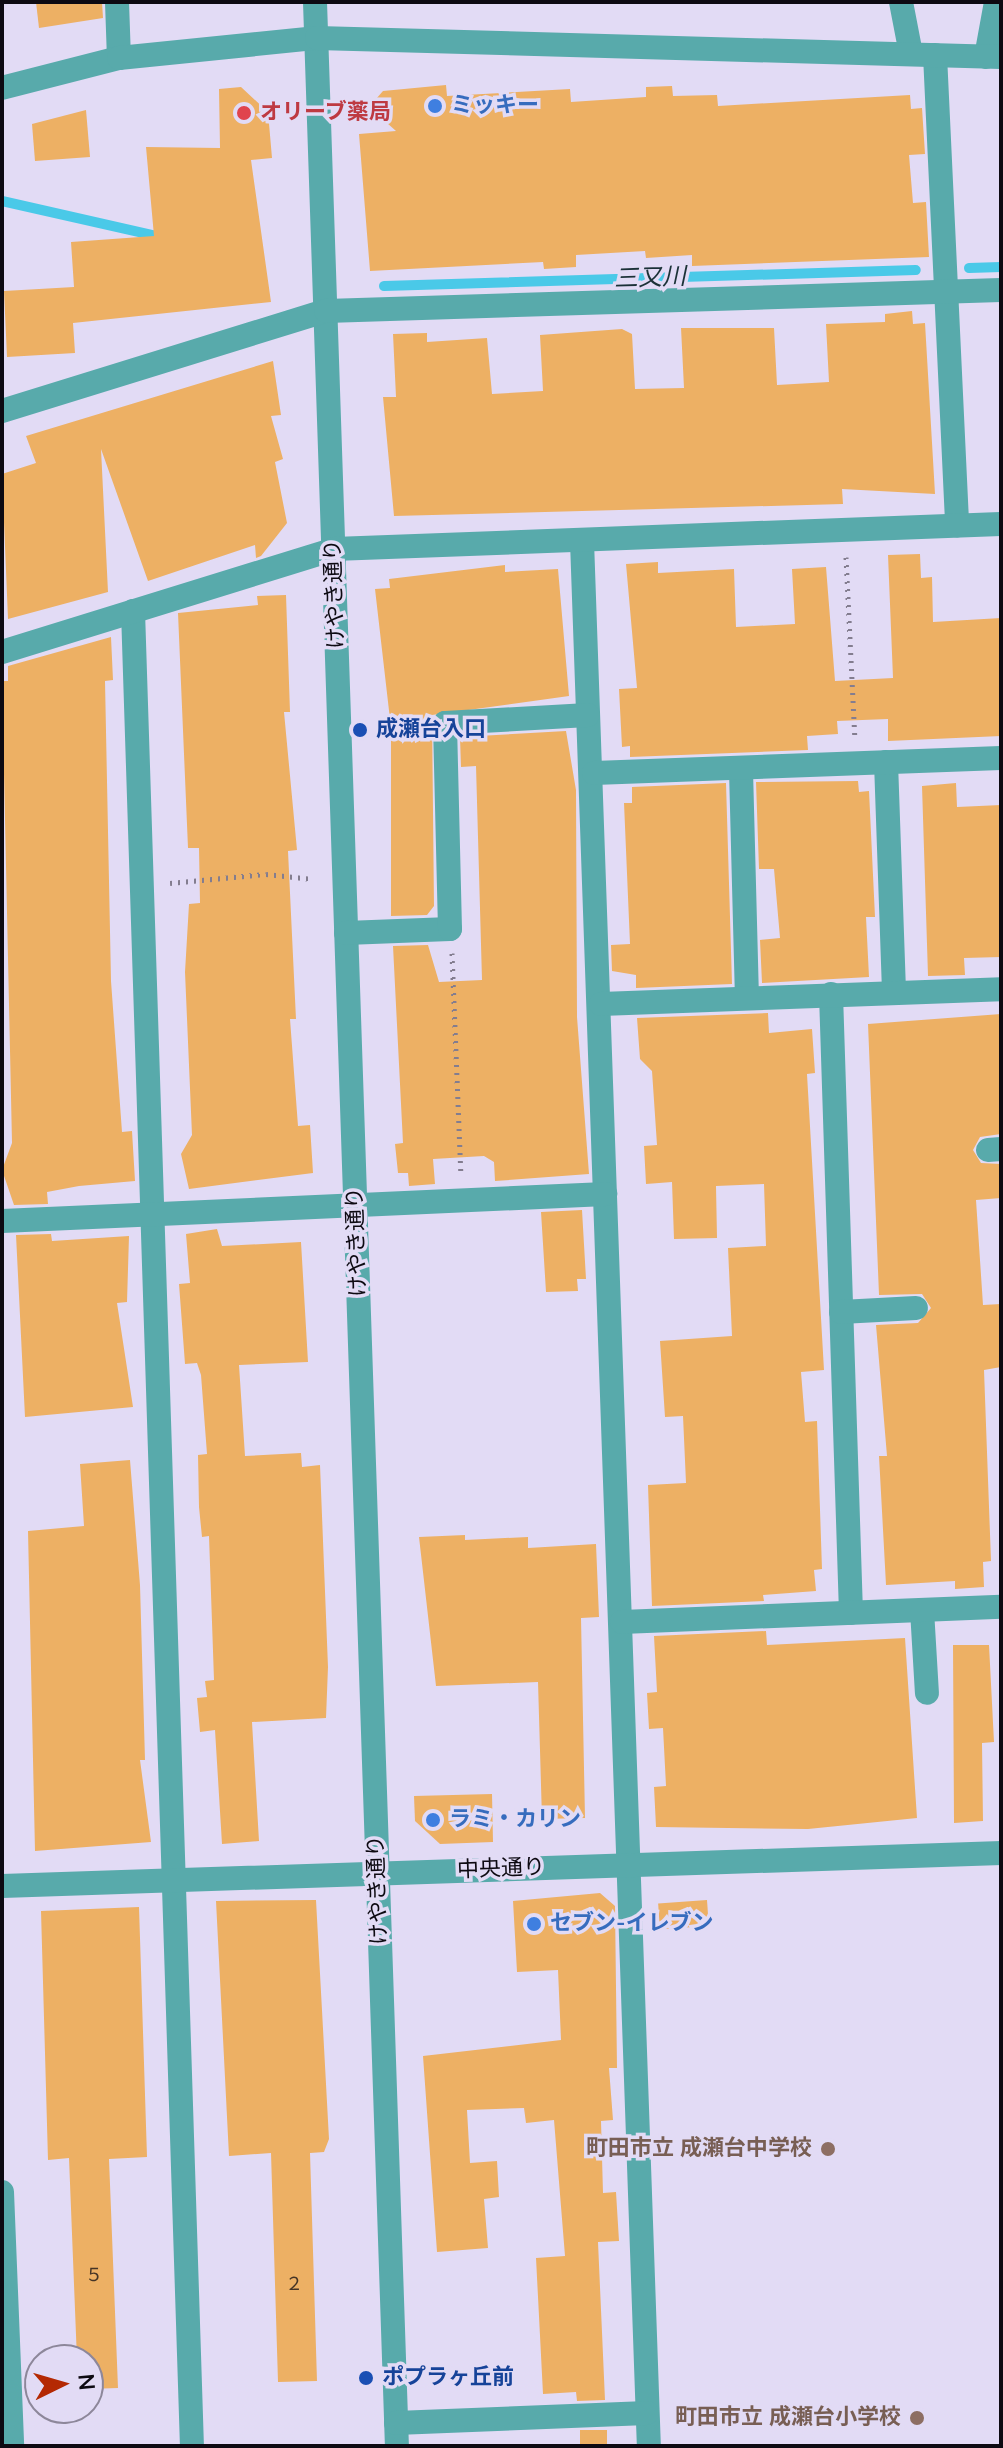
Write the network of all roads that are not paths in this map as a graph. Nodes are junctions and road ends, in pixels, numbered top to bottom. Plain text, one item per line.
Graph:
1 (117, 2) edge
2 (315, 2) edge
3 (901, 2) edge
4 (996, 2) edge
5 (317, 38) junction
6 (923, 54) junction
7 (994, 57) edge
8 (119, 58) junction
9 (2, 88) edge
10 (1001, 290) edge
11 (948, 291) junction
12 (326, 311) junction
13 (2, 411) edge
14 (1001, 524) edge
15 (957, 525) junction
16 (582, 541) junction
17 (334, 549) junction
18 (133, 611) junction
19 (2, 652) edge
20 (588, 715) junction
21 (1001, 758) edge
22 (886, 762) junction
23 (741, 770) junction
24 (594, 773) junction
25 (346, 933) junction
26 (1001, 989) edge
27 (894, 992) junction
28 (831, 994) junction
29 (747, 998) junction
30 (601, 1004) junction
31 (605, 1194) junction
32 (355, 1206) junction
33 (151, 1215) junction
34 (2, 1221) edge
35 (916, 1308) dead end
36 (841, 1312) junction
37 (1001, 1607) edge
38 (922, 1610) junction
39 (851, 1613) junction
40 (622, 1622) junction
41 (927, 1693) dead end
42 (1001, 1853) edge
43 (628, 1865) junction
44 (377, 1874) junction
45 (172, 1880) junction
46 (2, 1886) edge
47 (2, 2192) edge
48 (647, 2413) junction
49 (397, 2434) edge
50 (12, 2446) edge
51 (192, 2446) edge
52 (649, 2446) edge

1 - 8 street
2 - 5 street, けやき通り
3 - 6 street
4 - 7 street
5 - 6 street
5 - 8 street
5 - 12 street, けやき通り
6 - 7 street
6 - 11 street
8 - 9 street
10 - 11 street
11 - 12 street
11 - 15 street
12 - 13 street
12 - 17 street, けやき通り
14 - 15 street
15 - 16 street
16 - 17 street
16 - 20 street
17 - 18 street
17 - 25 street, けやき通り
18 - 19 street
18 - 33 street
20 - 24 street
20 - 25 street
21 - 22 street
22 - 23 street
22 - 27 street
23 - 24 street
23 - 29 street
24 - 30 street
25 - 32 street, けやき通り
26 - 27 street
27 - 28 street
28 - 29 street
28 - 36 street
29 - 30 street
30 - 31 street
31 - 32 street
31 - 40 street
32 - 33 street
32 - 44 street, けやき通り
33 - 34 street
33 - 45 street
35 - 36 street
36 - 39 street
37 - 38 street
38 - 39 street
38 - 41 street
39 - 40 street
40 - 43 street
42 - 43 street, 中央通り
43 - 44 street, 中央通り
43 - 48 street
44 - 45 street, 中央通り
44 - 49 street, けやき通り
45 - 46 street, 中央通り
45 - 51 street
47 - 50 street
48 - 49 street
48 - 52 street

